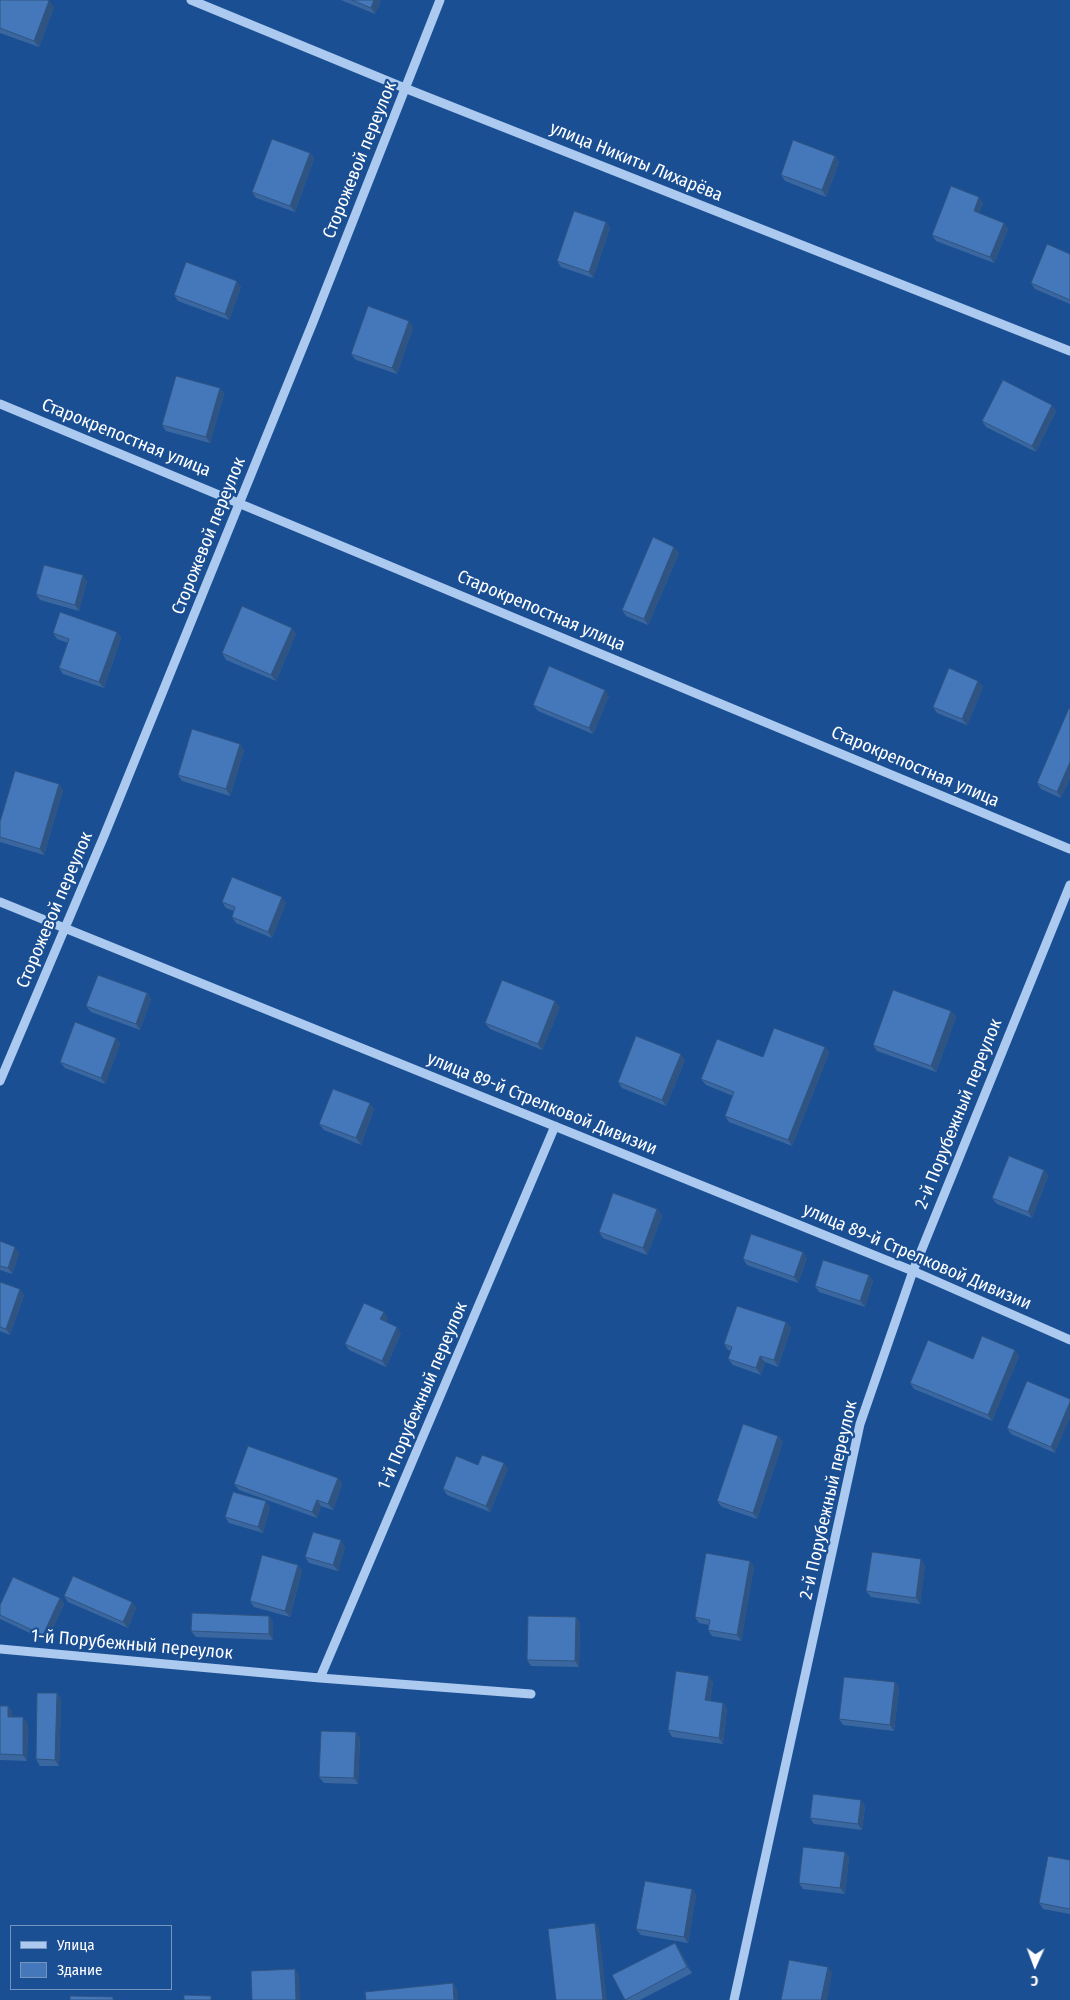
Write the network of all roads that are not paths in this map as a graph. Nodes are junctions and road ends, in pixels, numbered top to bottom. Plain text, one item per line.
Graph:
1 (191, 0) edge
2 (440, 0) edge
3 (407, 89) junction
4 (1070, 352) edge
5 (0, 404) edge
6 (240, 503) junction
7 (1070, 848) edge
8 (1070, 885) edge
9 (0, 902) edge
10 (65, 929) junction
11 (0, 1081) edge
12 (555, 1126) junction
13 (913, 1271) junction
14 (1070, 1340) edge
15 (0, 1649) edge
16 (320, 1678) junction
17 (532, 1694) dead end
18 (734, 2000) edge

1 - 3 street, улица Никиты Лихарёва
2 - 3 street, Сторожевой переулок
3 - 4 street, улица Никиты Лихарёва
3 - 6 street, Сторожевой переулок
5 - 6 street, Старокрепостная улица
6 - 7 street, Старокрепостная улица
6 - 10 street, Сторожевой переулок
8 - 13 street, 2-й Порубежный переулок
9 - 10 street, улица 89-й Стрелковой Дивизии
10 - 11 street, Сторожевой переулок
10 - 12 street, улица 89-й Стрелковой Дивизии
12 - 13 street, улица 89-й Стрелковой Дивизии
12 - 16 street, 1-й Порубежный переулок
13 - 14 street, улица 89-й Стрелковой Дивизии
13 - 18 street, 2-й Порубежный переулок
15 - 16 street, 1-й Порубежный переулок
16 - 17 street, 1-й Порубежный переулок

